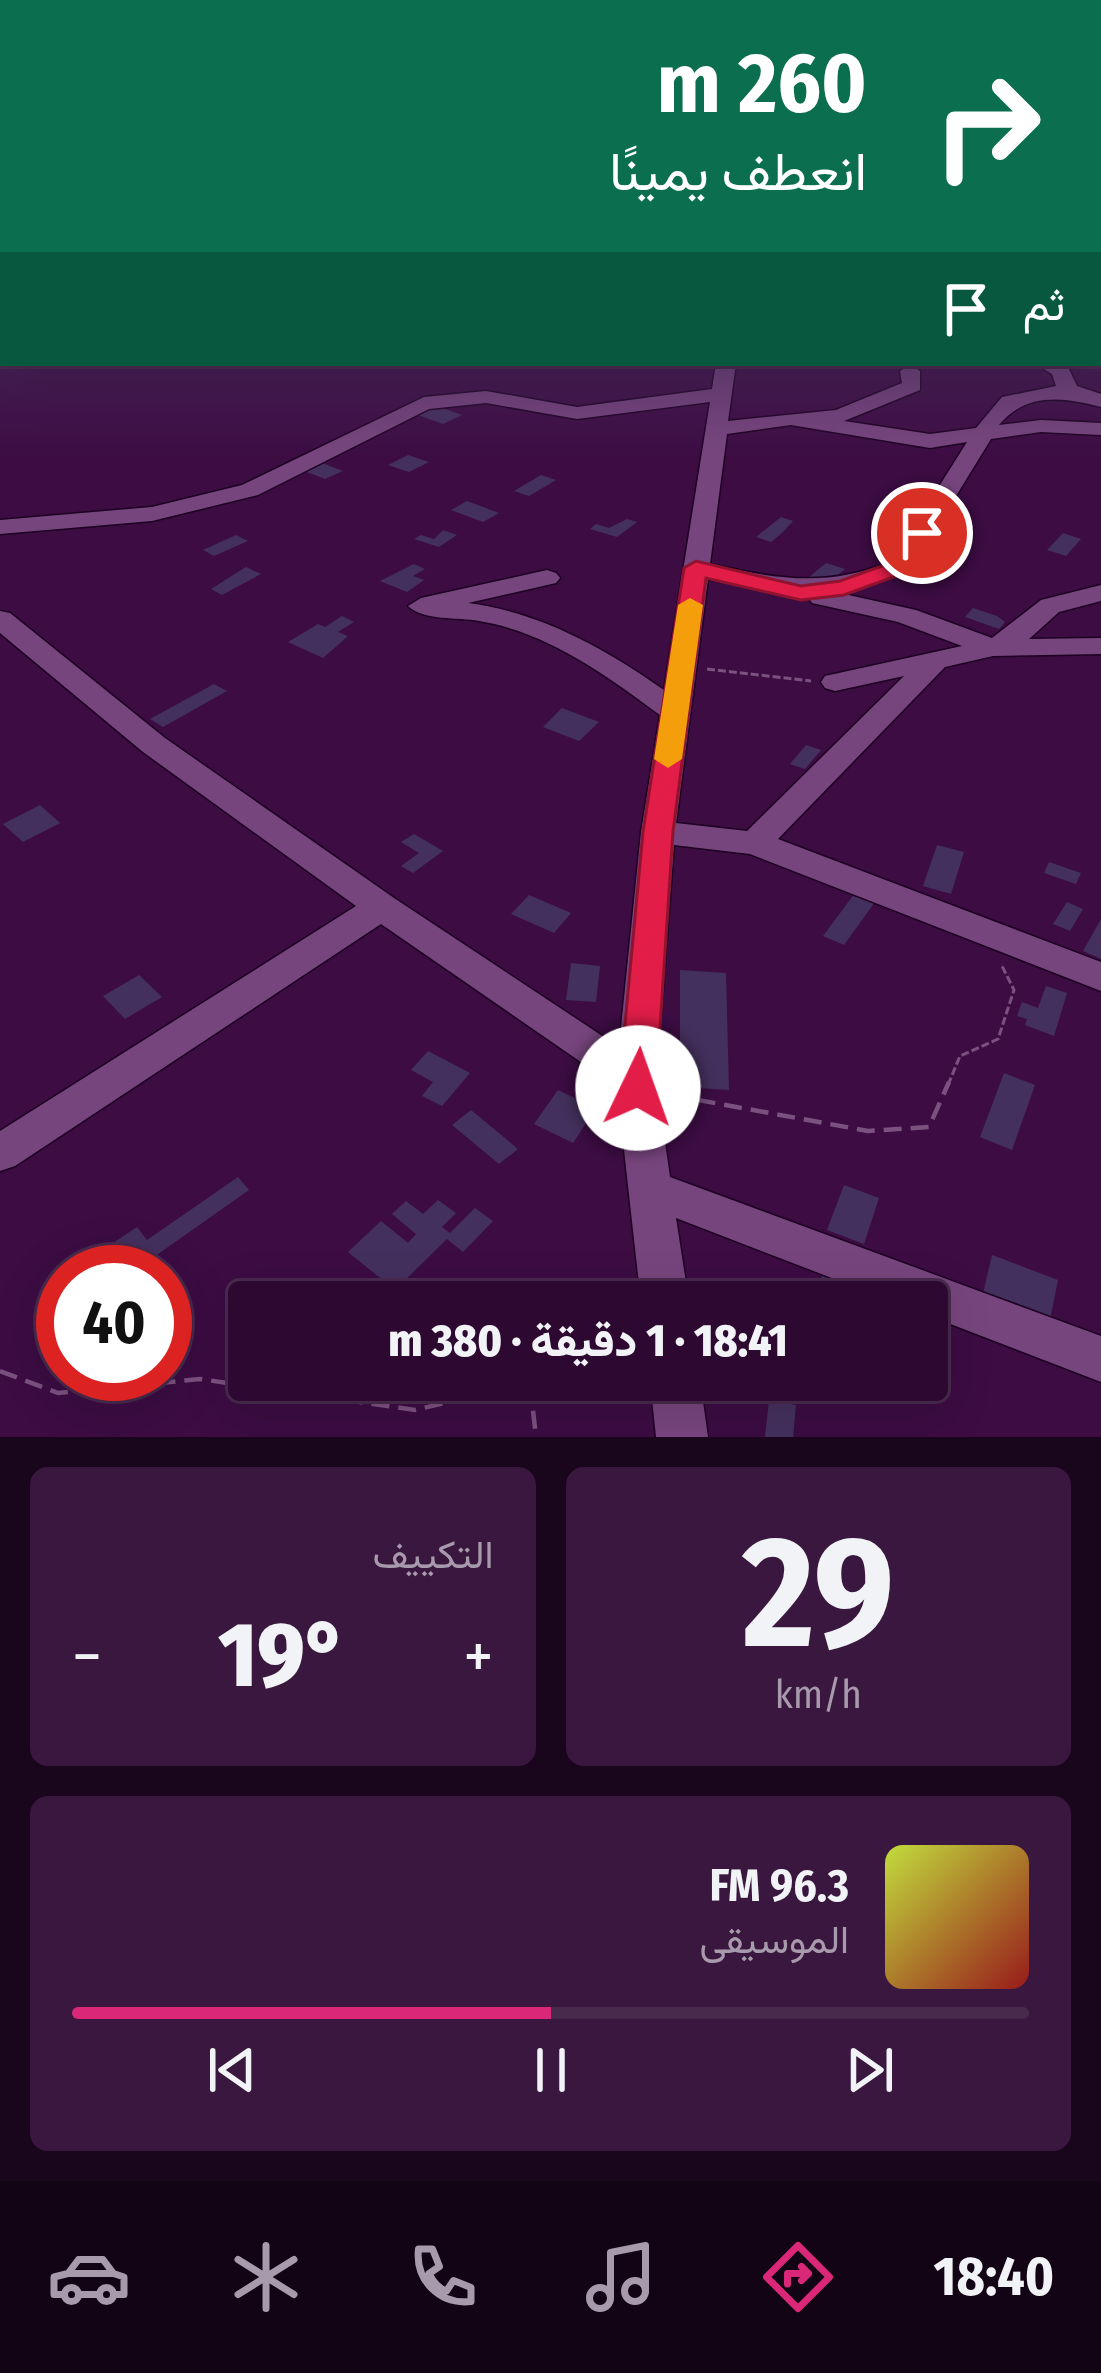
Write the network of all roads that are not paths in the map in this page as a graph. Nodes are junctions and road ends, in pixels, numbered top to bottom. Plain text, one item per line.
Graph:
1 (910, 371) dead end
2 (1060, 372) edge
3 (724, 378) edge
4 (1101, 400) edge
5 (791, 419) junction
6 (1101, 429) edge
7 (720, 430) junction
8 (983, 435) junction
9 (779, 443) dead end
10 (0, 527) edge
11 (696, 568) junction
12 (547, 578) dead end
13 (801, 593) junction
14 (1101, 593) edge
15 (0, 620) edge
16 (1101, 646) edge
17 (993, 648) junction
18 (936, 660) junction
19 (835, 682) road end
20 (675, 712) junction
21 (658, 832) junction
22 (755, 843) junction
23 (381, 907) junction
24 (1101, 977) edge
25 (637, 1084) junction
26 (0, 1153) edge
27 (650, 1188) junction
28 (662, 1281) edge
29 (1101, 1358) edge
30 (678, 1401) edge
31 (682, 1437) edge

1 - 5 street
2 - 4 street
2 - 8 street
3 - 7 street
3 - 10 street
5 - 7 street
5 - 8 street
6 - 8 street
7 - 9 street
7 - 11 street
8 - 13 street
11 - 13 street
11 - 20 street
12 - 20 street
13 - 17 street
14 - 17 street
15 - 23 street
16 - 17 street
17 - 18 street
18 - 19 street
18 - 22 street
20 - 21 street
21 - 22 street
21 - 25 street
22 - 24 street
23 - 25 street
23 - 26 street
25 - 27 street
27 - 28 street
27 - 29 street
30 - 31 street

